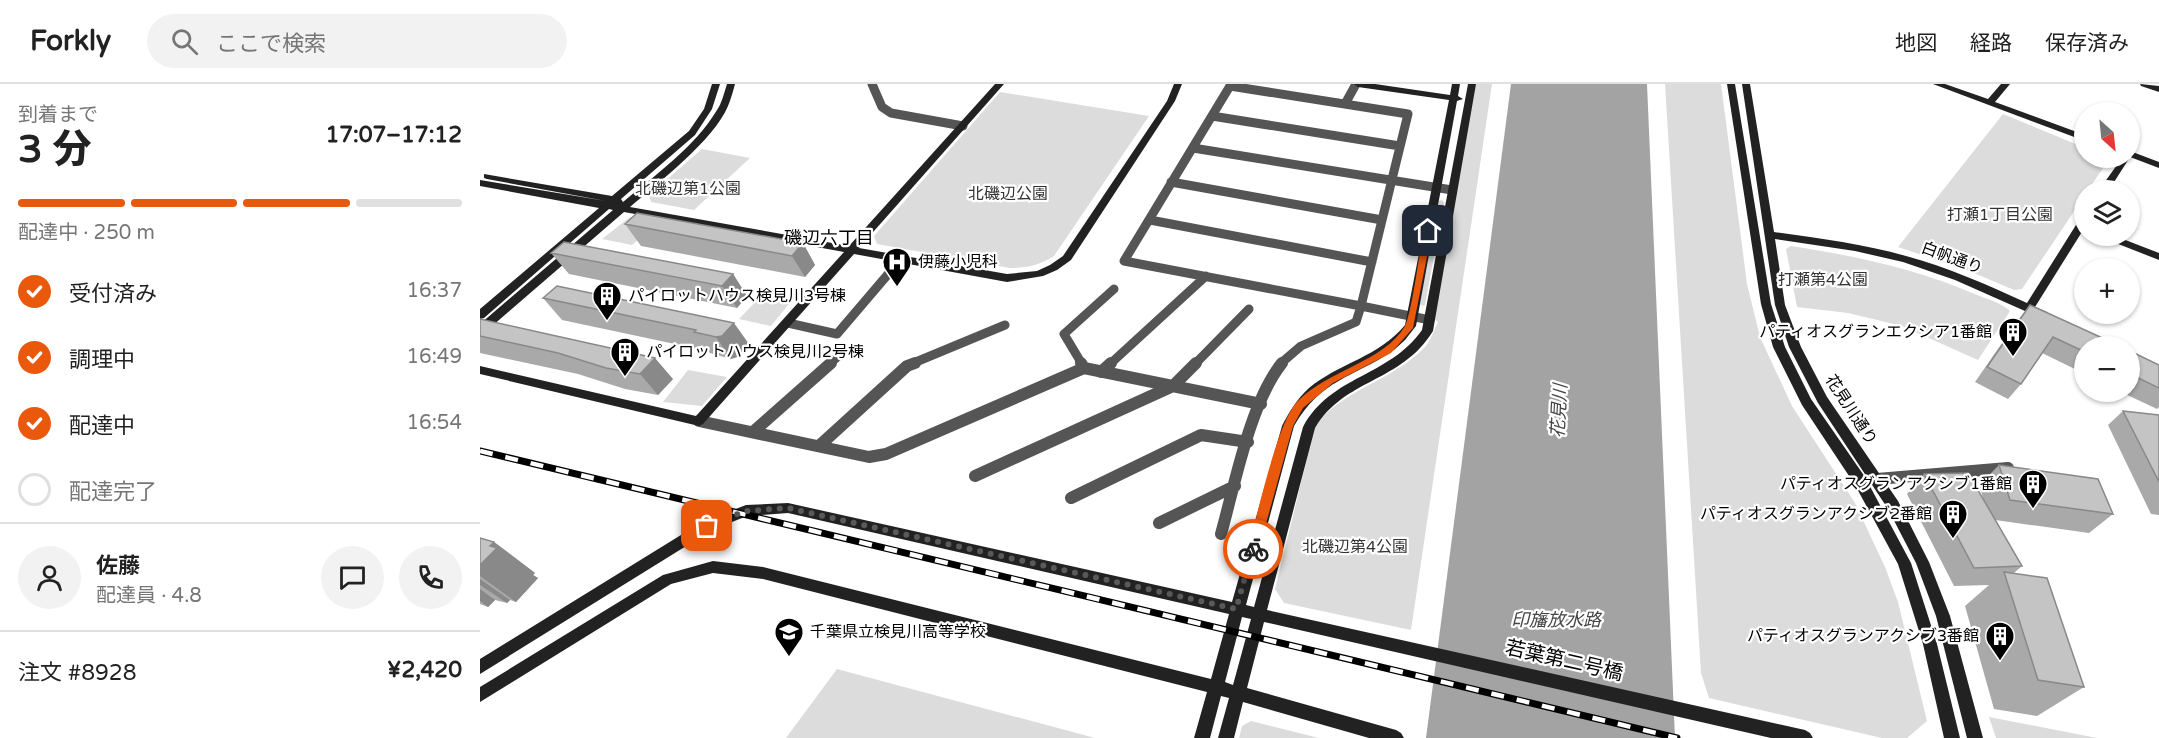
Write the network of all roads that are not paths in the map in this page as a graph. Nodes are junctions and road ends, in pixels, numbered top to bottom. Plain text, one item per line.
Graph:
1 (716, 84) edge
2 (731, 84) edge
3 (872, 84) edge
4 (1000, 84) edge
5 (1178, 84) edge
6 (1357, 84) edge
7 (1456, 84) edge
8 (1472, 84) edge
9 (1731, 84) edge
10 (1746, 84) edge
11 (1937, 84) edge
12 (2006, 84) edge
13 (2145, 84) edge
14 (2159, 89) edge
15 (1453, 99) junction
16 (1469, 101) junction
17 (1990, 102) junction
18 (1345, 104) junction
19 (1212, 116) junction
20 (963, 126) junction
21 (2074, 134) edge
22 (1400, 146) junction
23 (1192, 148) junction
24 (2140, 158) edge
25 (2159, 165) edge
26 (480, 175) edge
27 (1171, 182) junction
28 (1392, 182) junction
29 (480, 183) edge
30 (1435, 188) junction
31 (1452, 190) junction
32 (619, 204) junction
33 (607, 208) junction
34 (1150, 220) junction
35 (1382, 220) junction
36 (1769, 235) junction
37 (2074, 239) edge
38 (2132, 246) edge
39 (854, 250) junction
40 (2159, 257) edge
41 (901, 259) junction
42 (1372, 262) junction
43 (1206, 276) junction
44 (1114, 289) dead end
45 (1362, 306) junction
46 (2029, 308) junction
47 (1249, 309) dead end
48 (480, 315) edge
49 (1412, 316) junction
50 (1430, 320) junction
51 (2055, 320) edge
52 (788, 323) junction
53 (1005, 325) dead end
54 (480, 330) edge
55 (843, 352) dead end
56 (1084, 369) junction
57 (480, 370) edge
58 (1101, 372) junction
59 (1173, 386) junction
60 (1261, 404) junction
61 (699, 421) junction
62 (753, 432) junction
63 (1248, 442) junction
64 (819, 446) junction
65 (2019, 469) edge
66 (975, 476) dead end
67 (1877, 479) junction
68 (1235, 486) junction
69 (1071, 498) dead end
70 (1160, 524) dead end
71 (1221, 534) dead end
72 (1236, 609) junction
73 (1258, 614) junction
74 (480, 667) edge
75 (1216, 687) junction
76 (1238, 694) junction
77 (480, 695) edge
78 (1393, 737) edge
79 (1202, 738) edge
80 (1226, 738) edge
81 (1805, 738) edge
82 (1952, 738) edge
83 (1975, 738) edge

1 - 32 street
2 - 32 street
3 - 20 street
4 - 20 street
5 - 41 street
6 - 15 street
6 - 18 street
7 - 15 street
8 - 16 street
9 - 82 street, 花見川通り
10 - 36 street, 花見川通り
11 - 17 street
12 - 17 street
13 - 14 street
15 - 16 street
15 - 30 street
16 - 31 street
17 - 21 street
18 - 19 street
18 - 22 street
19 - 22 street
19 - 23 street
20 - 39 street
22 - 28 street
23 - 27 street
23 - 28 street
24 - 25 street
26 - 32 street
27 - 34 street
27 - 35 street
28 - 30 street
28 - 35 street
29 - 33 street
30 - 31 street
30 - 49 street
31 - 50 street
32 - 33 street
32 - 39 street
32 - 54 street
33 - 48 street
34 - 42 street
34 - 43 street
35 - 42 street
36 - 46 street, 白帆通り
36 - 67 street, 花見川通り
37 - 46 street
38 - 40 street
39 - 41 street
39 - 52 street
41 - 52 street
42 - 45 street
43 - 45 street
43 - 58 street
44 - 56 street
45 - 49 street
45 - 60 street
46 - 51 street, 白帆通り
47 - 59 street
49 - 50 street
49 - 72 street
50 - 73 street
52 - 61 street
53 - 64 street
55 - 62 street
56 - 58 street
56 - 64 street
57 - 61 street
58 - 59 street
59 - 60 street
59 - 66 street
60 - 63 street
61 - 62 street
62 - 64 street
63 - 68 street
63 - 69 street
65 - 67 street
67 - 83 street, 花見川通り
68 - 70 street
68 - 71 street
72 - 73 street, 若葉第二号橋
72 - 74 street, 若葉第二号橋
72 - 75 street
73 - 76 street
73 - 81 street, 若葉第二号橋
75 - 76 street
75 - 77 street
75 - 79 street
76 - 78 street
76 - 80 street

